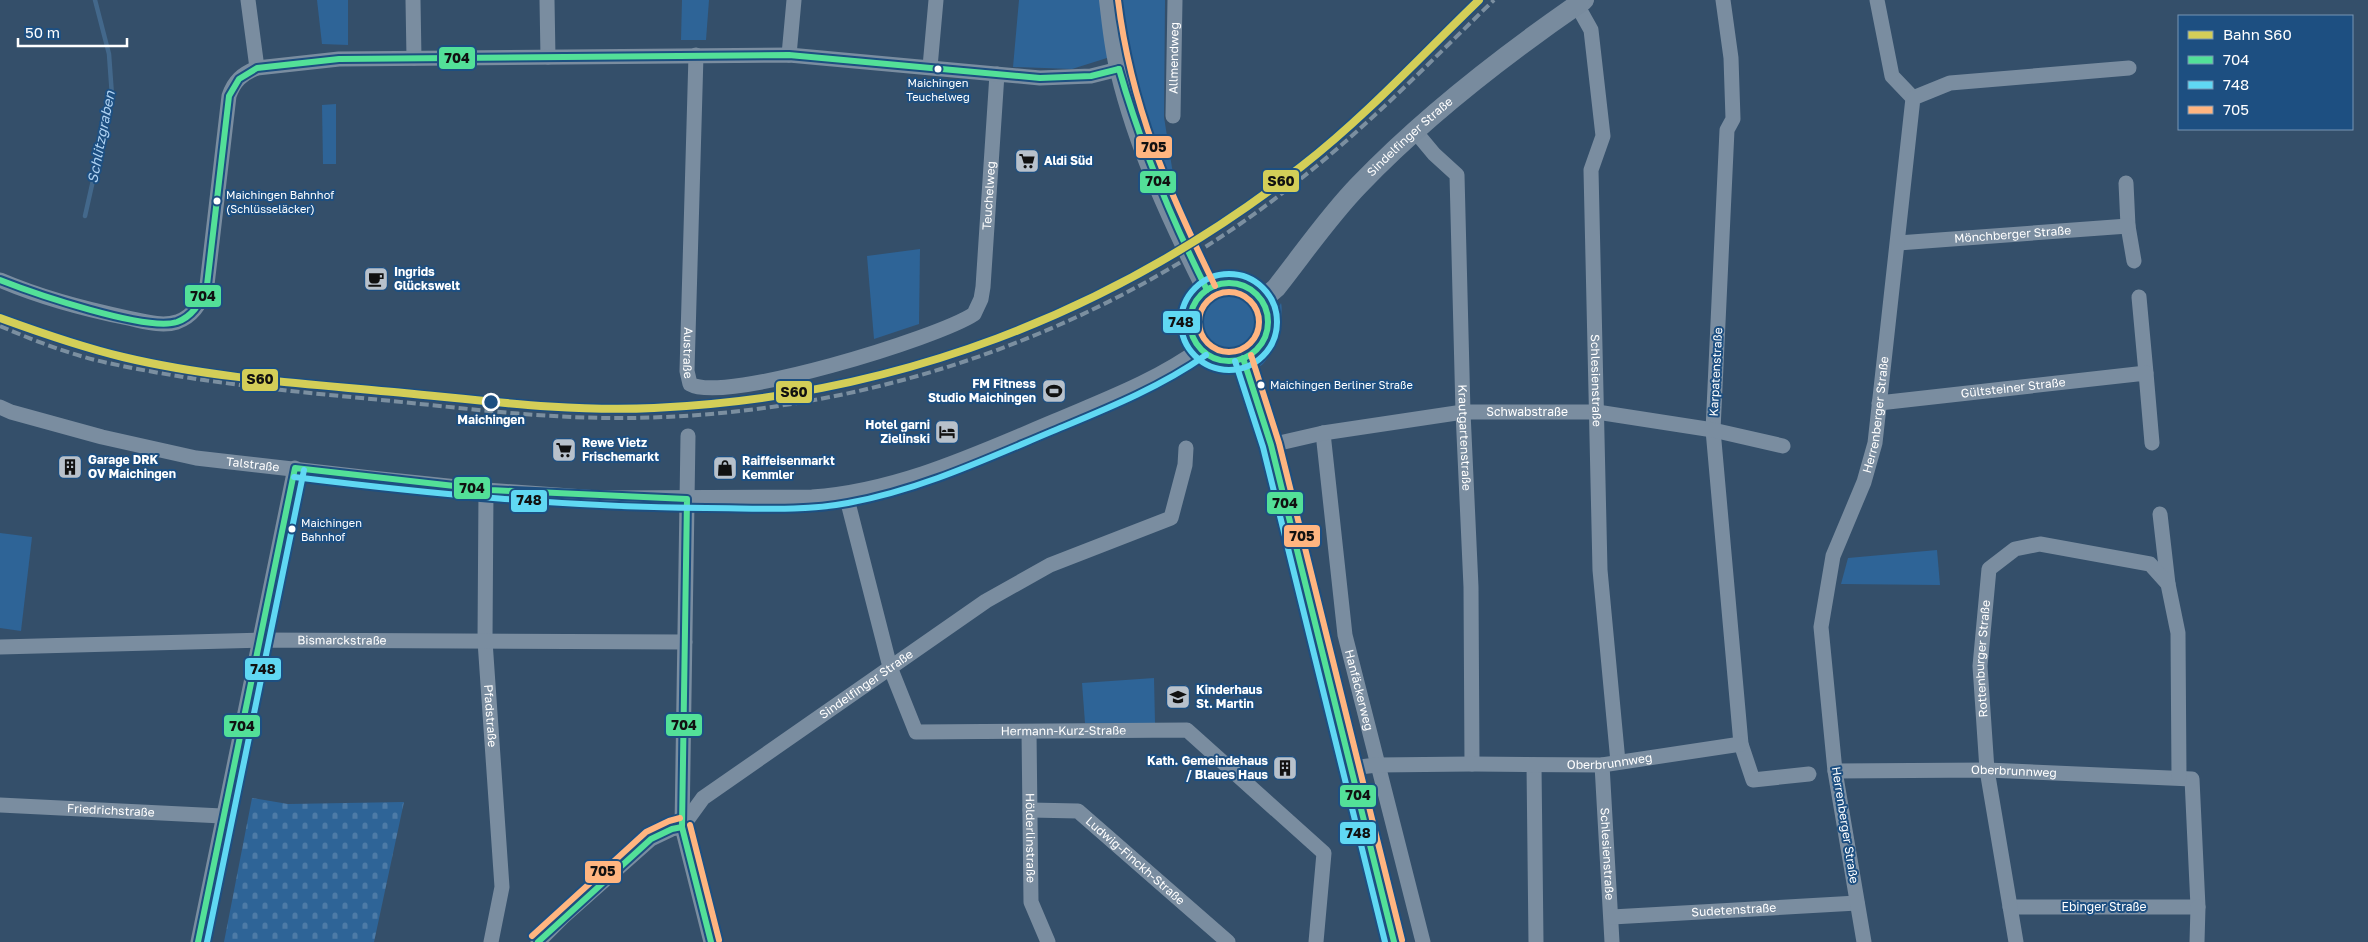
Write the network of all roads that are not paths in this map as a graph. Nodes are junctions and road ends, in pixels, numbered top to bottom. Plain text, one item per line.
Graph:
1 (248, 0) edge
2 (413, 0) edge
3 (547, 0) edge
4 (794, 0) edge
5 (936, 0) edge
6 (1108, 0) edge
7 (1175, 0) edge
8 (1723, 0) edge
9 (1877, 0) edge
10 (1581, 2) edge
11 (696, 55) junction
12 (789, 55) junction
13 (548, 57) junction
14 (414, 58) junction
15 (930, 67) junction
16 (257, 68) junction
17 (2129, 68) dead end
18 (1119, 70) junction
19 (997, 74) junction
20 (1912, 98) junction
21 (1173, 116) dead end
22 (1414, 130) junction
23 (2126, 183) dead end
24 (2128, 226) junction
25 (1898, 243) junction
26 (2134, 261) dead end
27 (0, 280) edge
28 (1207, 290) junction
29 (2139, 297) dead end
30 (1262, 300) junction
31 (974, 314) joint
32 (1201, 348) junction
33 (1243, 358) junction
34 (2146, 373) junction
35 (1879, 403) junction
36 (0, 407) edge
37 (1463, 412) junction
38 (1597, 412) junction
39 (1713, 430) junction
40 (1323, 433) junction
41 (688, 436) dead end
42 (2152, 443) dead end
43 (1271, 445) junction
44 (1783, 446) dead end
45 (1186, 448) dead end
46 (295, 468) junction
47 (486, 490) junction
48 (846, 495) junction
49 (687, 500) junction
50 (2160, 514) dead end
51 (2168, 584) junction
52 (261, 640) junction
53 (485, 641) junction
54 (685, 642) junction
55 (0, 647) edge
56 (890, 667) junction
57 (1029, 732) junction
58 (1741, 744) junction
59 (1618, 762) junction
60 (1472, 764) junction
61 (1377, 765) junction
62 (1534, 765) junction
63 (1602, 765) junction
64 (1351, 768) junction
65 (1986, 770) junction
66 (1836, 771) junction
67 (1809, 774) dead end
68 (2186, 778) junction
69 (0, 805) edge
70 (1030, 810) junction
71 (222, 816) junction
72 (682, 828) junction
73 (1857, 903) junction
74 (2010, 907) junction
75 (2198, 907) junction
76 (1612, 918) junction
77 (198, 942) edge
78 (491, 942) edge
79 (538, 942) edge
80 (711, 942) edge
81 (1048, 942) edge
82 (1228, 942) edge
83 (1316, 942) edge
84 (1394, 942) edge
85 (1423, 942) edge
86 (1536, 942) edge
87 (1612, 942) edge
88 (1864, 942) edge
89 (2016, 942) edge
90 (2198, 942) edge

1 - 16 street
2 - 14 street
3 - 13 street
4 - 12 street
5 - 15 street
6 - 18 main road
7 - 21 street, Allmendweg
8 - 39 street, Karpatenstraße
9 - 20 street
10 - 22 main road, Sindelfinger Straße
10 - 38 street, Schlesienstraße
11 - 12 street
11 - 13 street
11 - 31 street, Austraße
12 - 15 street
13 - 14 street
14 - 16 street
15 - 19 street
16 - 27 street
17 - 20 street
18 - 19 street
18 - 28 main road
19 - 31 street, Teuchelweg
20 - 25 street, Herrenberger Straße
22 - 30 main road, Sindelfinger Straße
22 - 37 street, Krautgartenstraße
23 - 24 street
24 - 25 street, Mönchberger Straße
24 - 26 street
25 - 35 street, Herrenberger Straße
28 - 30 main road
28 - 32 main road
29 - 34 street
30 - 33 main road
32 - 33 main road
32 - 48 street, Talstraße
33 - 43 main road
34 - 35 street, Gültsteiner Straße
34 - 42 street
35 - 66 street, Herrenberger Straße
36 - 46 street, Talstraße
37 - 38 street, Schwabstraße
37 - 40 street, Schwabstraße
37 - 60 street, Krautgartenstraße
38 - 39 street, Schwabstraße
38 - 59 street, Schlesienstraße
39 - 44 street, Schwabstraße
39 - 58 street, Karpatenstraße
40 - 43 street, Schwabstraße
40 - 61 street, Hanfäckerweg
41 - 49 street
43 - 64 main road
45 - 56 street, Sindelfinger Straße
46 - 47 street, Talstraße
46 - 52 street
47 - 49 street, Talstraße
47 - 53 street, Pfadstraße
48 - 49 street, Talstraße
48 - 56 street, Hermann-Kurz-Straße
49 - 54 street
50 - 51 street
51 - 65 street, Rottenburger Straße
51 - 68 street
52 - 53 street, Bismarckstraße
52 - 55 street, Bismarckstraße
52 - 71 street
53 - 54 street, Bismarckstraße
53 - 78 street, Pfadstraße
54 - 72 street
56 - 57 street, Hermann-Kurz-Straße
56 - 72 street, Sindelfinger Straße
57 - 70 street, Hölderlinstraße
57 - 83 street, Hermann-Kurz-Straße
58 - 59 street, Oberbrunnweg
58 - 67 street
59 - 63 street, Oberbrunnweg
60 - 61 street, Oberbrunnweg
60 - 62 street, Oberbrunnweg
61 - 64 street, Oberbrunnweg
61 - 85 street, Hanfäckerweg
62 - 63 street, Oberbrunnweg
62 - 86 street
63 - 76 street, Schlesienstraße
64 - 84 main road
65 - 66 street, Oberbrunnweg
65 - 68 street, Oberbrunnweg
65 - 74 street, Rottenburger Straße
66 - 73 street, Herrenberger Straße
68 - 75 street
69 - 71 street, Friedrichstraße
70 - 81 street, Hölderlinstraße
70 - 82 street, Ludwig-Finckh-Straße
71 - 77 street
72 - 79 street
72 - 80 street
73 - 76 street, Sudetenstraße
73 - 88 street, Herrenberger Straße
74 - 75 street, Ebinger Straße
74 - 89 street, Rottenburger Straße
75 - 90 street
76 - 87 street, Schlesienstraße

